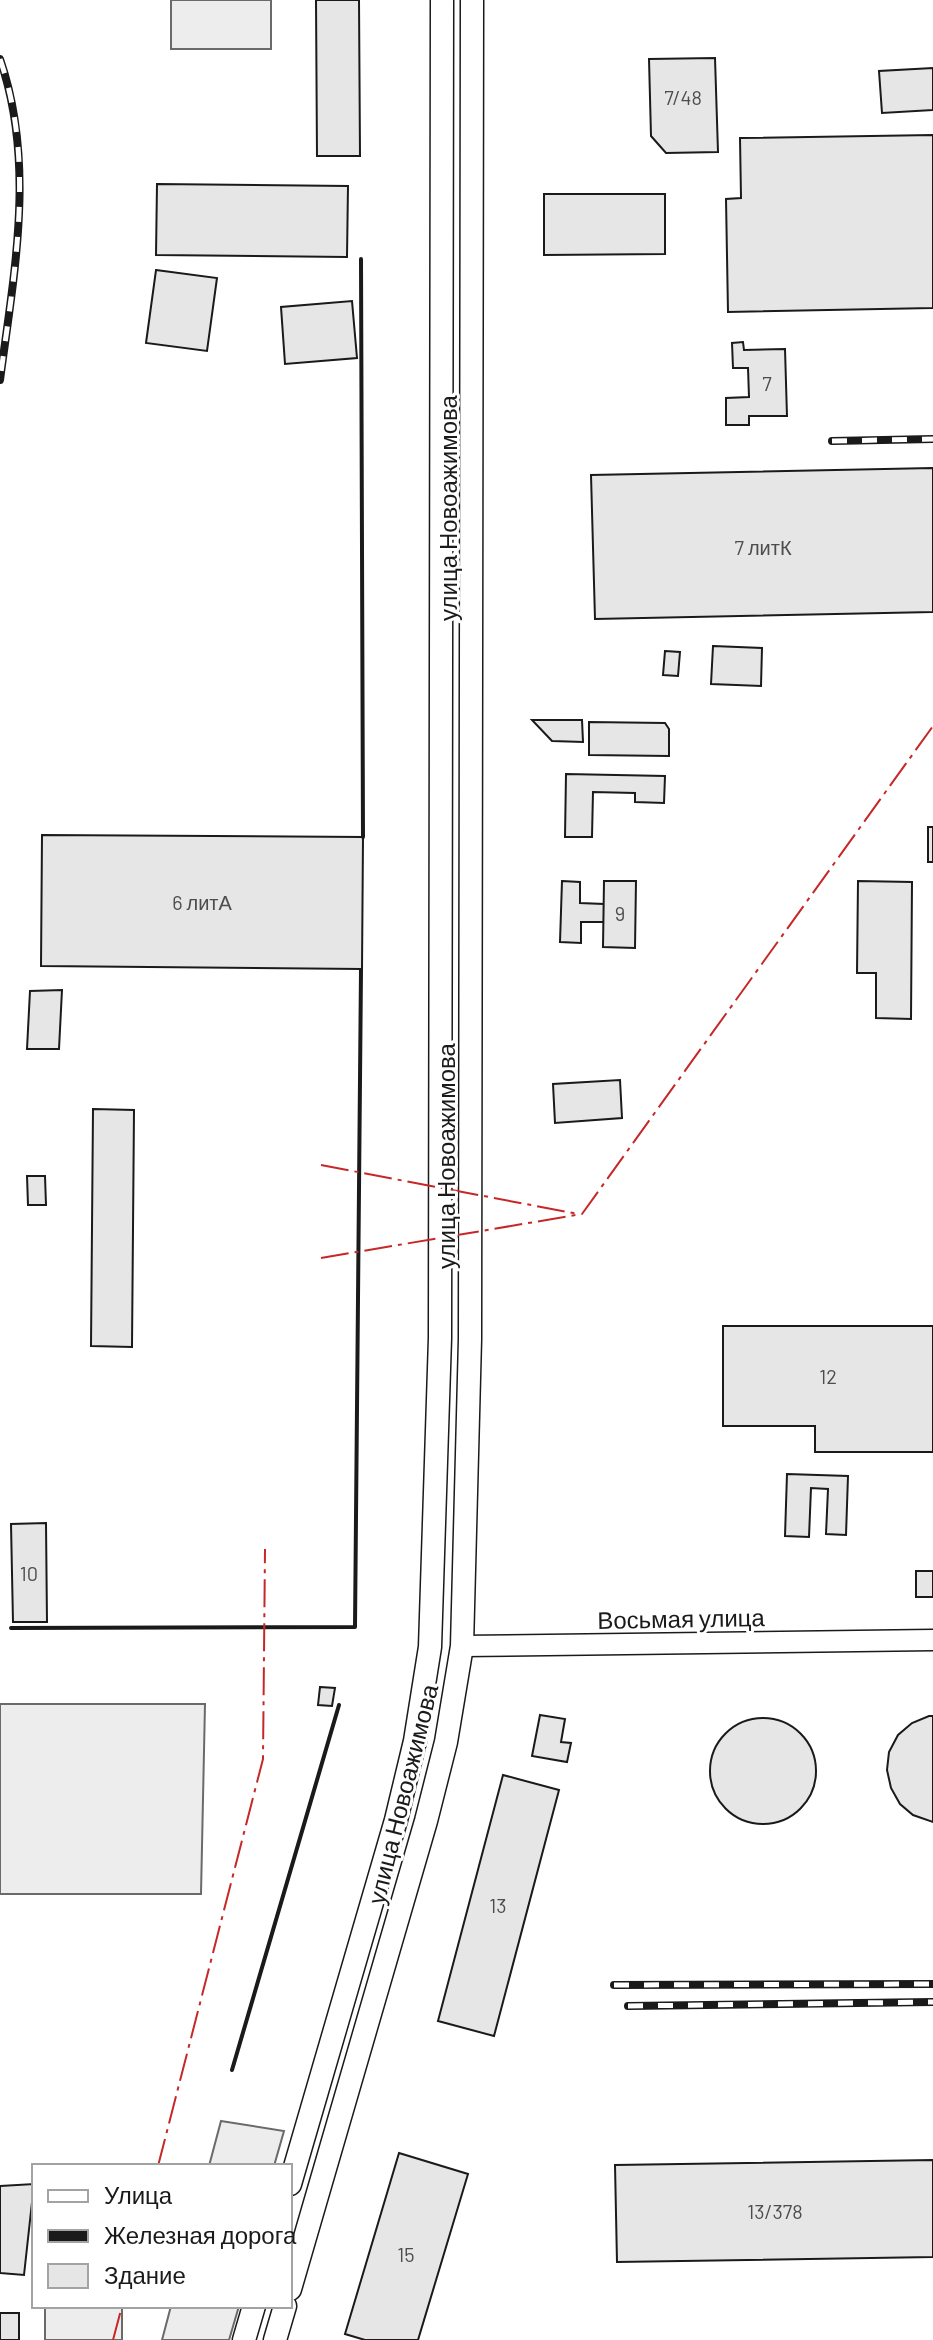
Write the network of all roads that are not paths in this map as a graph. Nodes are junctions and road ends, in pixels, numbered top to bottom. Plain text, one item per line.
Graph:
1 (442, 0) edge
2 (472, 0) edge
3 (933, 1640) edge
4 (462, 1646) junction
5 (430, 1647) junction
6 (292, 2177) edge
7 (292, 2282) edge
8 (253, 2308) edge
9 (284, 2308) edge
10 (244, 2340) edge
11 (275, 2340) edge

1 - 5 main road, улица Новоажимова
2 - 4 main road, улица Новоажимова
3 - 4 street, Восьмая улица
4 - 5 main road, Восьмая улица
4 - 7 main road, улица Новоажимова
5 - 6 main road, улица Новоажимова
8 - 10 main road
9 - 11 main road

